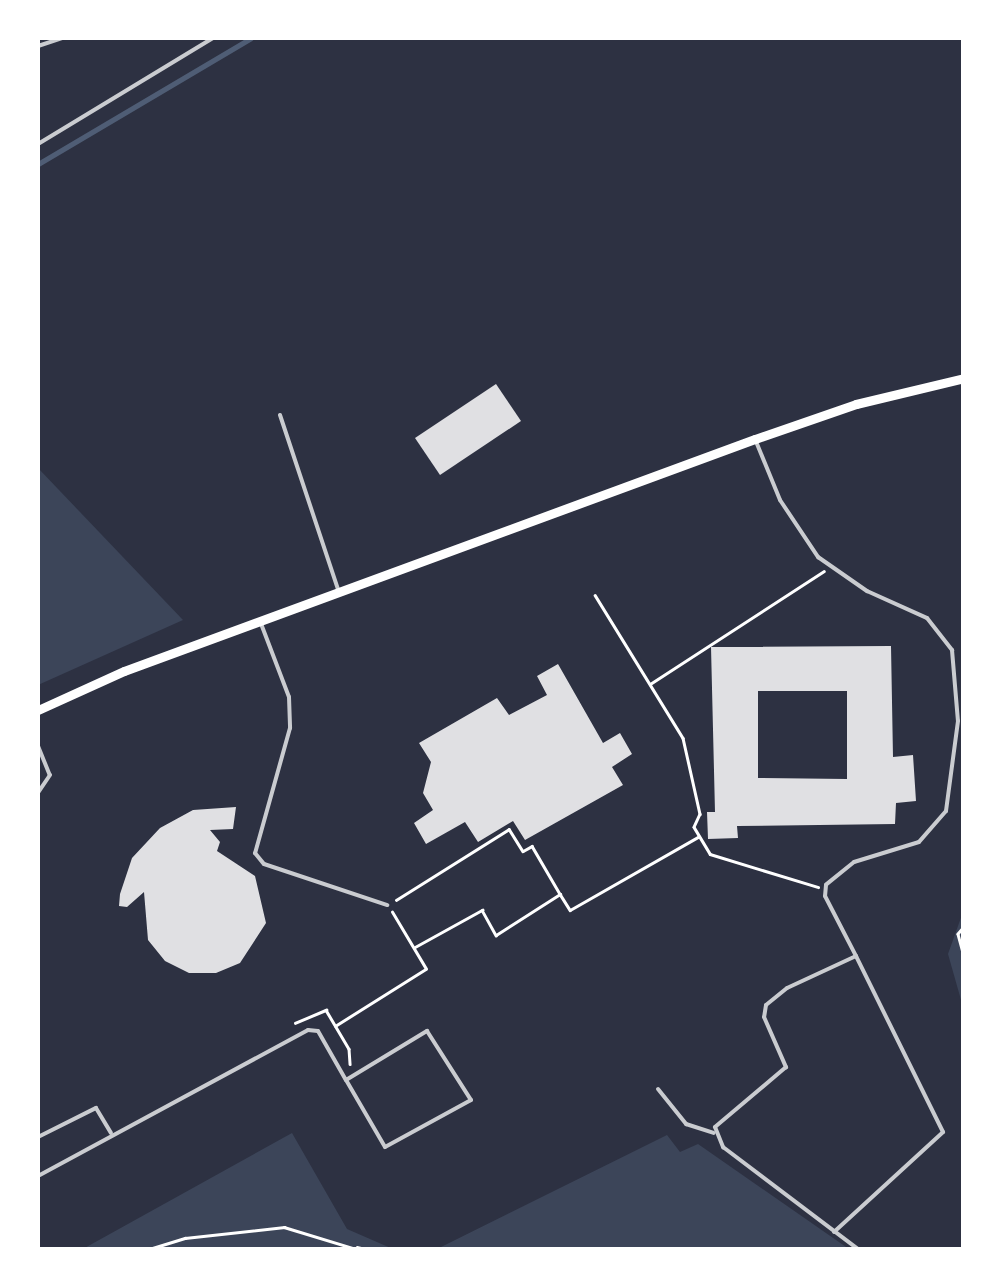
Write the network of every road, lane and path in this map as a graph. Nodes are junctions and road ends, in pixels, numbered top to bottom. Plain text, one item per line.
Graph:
1 (63, 38) edge
2 (213, 38) edge
3 (38, 46) edge
4 (38, 144) edge
5 (964, 378) edge
6 (280, 414) dead end
7 (756, 439) junction
8 (829, 567) junction
9 (339, 592) junction
10 (595, 595) dead end
11 (260, 621) junction
12 (648, 685) junction
13 (38, 710) edge
14 (38, 746) edge
15 (38, 793) edge
16 (699, 836) junction
17 (824, 888) junction
18 (560, 894) junction
19 (388, 905) junction
20 (964, 927) edge
21 (413, 948) junction
22 (856, 956) junction
23 (964, 957) edge
24 (296, 1023) dead end
25 (336, 1026) junction
26 (347, 1059) dead end
27 (346, 1080) junction
28 (658, 1089) dead end
29 (714, 1133) junction
30 (112, 1134) junction
31 (38, 1137) edge
32 (38, 1176) edge
33 (834, 1232) junction
34 (358, 1248) edge
35 (146, 1250) edge
36 (370, 1250) edge
37 (859, 1250) edge

1 - 3 lane
2 - 4 lane
5 - 7 main road
6 - 9 lane
7 - 8 lane
7 - 9 main road
8 - 12 path
8 - 17 lane
9 - 11 main road
10 - 12 path
11 - 13 main road
11 - 19 lane
12 - 16 path
14 - 15 lane
16 - 17 path
16 - 18 path
17 - 22 lane
18 - 19 path
18 - 21 path
19 - 21 path
20 - 23 path
21 - 25 path
22 - 29 lane
22 - 33 lane
24 - 25 path
25 - 26 path
27 - 27 lane
27 - 30 lane
28 - 29 lane
29 - 33 lane
30 - 31 lane
30 - 32 lane
33 - 37 lane
34 - 35 path
34 - 36 path

